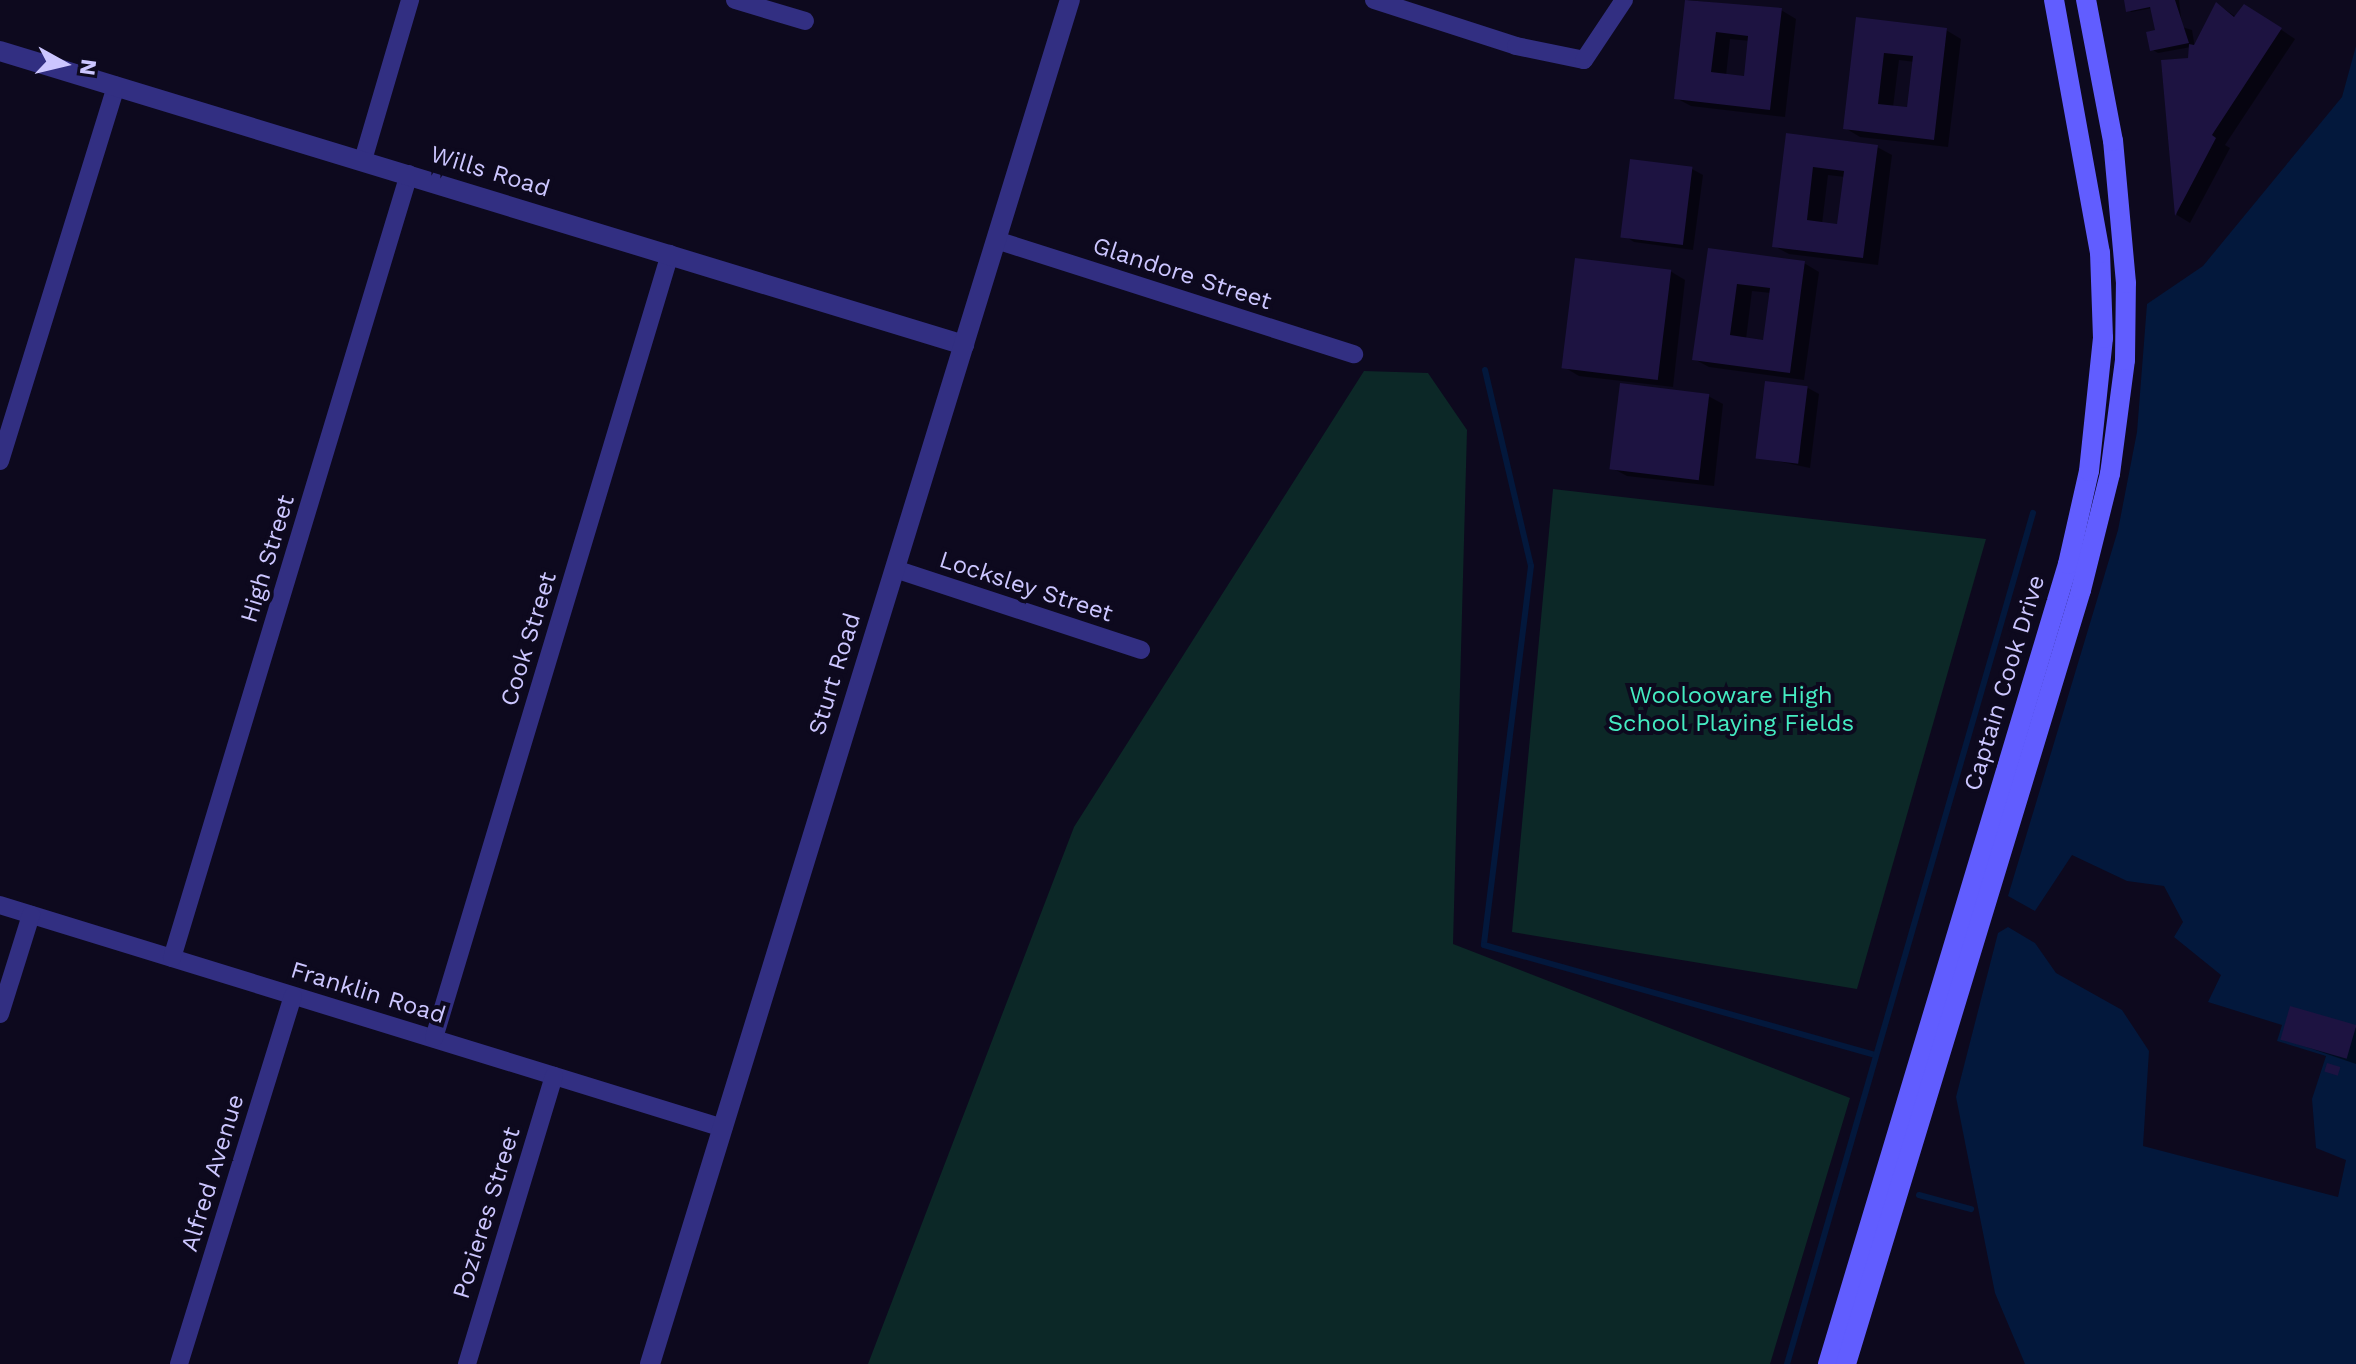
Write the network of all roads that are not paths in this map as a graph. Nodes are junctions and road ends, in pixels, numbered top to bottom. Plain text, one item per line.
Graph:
1 (410, 0) edge
2 (735, 0) edge
3 (1070, 0) edge
4 (1374, 0) edge
5 (1624, 0) edge
6 (2054, 0) edge
7 (2086, 0) edge
8 (805, 21) dead end
9 (0, 51) edge
10 (116, 86) junction
11 (363, 160) junction
12 (409, 174) junction
13 (996, 240) junction
14 (670, 254) junction
15 (964, 345) junction
16 (1354, 354) dead end
17 (0, 461) edge
18 (895, 569) junction
19 (1141, 650) dead end
20 (0, 905) edge
21 (31, 915) junction
22 (172, 958) junction
23 (293, 996) junction
24 (0, 1014) edge
25 (434, 1038) junction
26 (554, 1076) junction
27 (723, 1128) junction
28 (179, 1364) edge
29 (467, 1364) edge
30 (650, 1364) edge
31 (1828, 1364) edge
32 (1846, 1364) edge

1 - 11 street
2 - 8 street
3 - 13 street, Sturt Road
4 - 5 street
6 - 31 main road, Captain Cook Drive
7 - 32 main road, Captain Cook Drive
9 - 10 street, Wills Road
10 - 11 street, Wills Road
10 - 17 street
11 - 12 street, Wills Road
12 - 14 street, Wills Road
12 - 22 street, High Street
13 - 15 street, Sturt Road
13 - 16 street, Glandore Street
14 - 15 street, Wills Road
14 - 25 street, Cook Street
15 - 18 street, Sturt Road
18 - 19 street, Locksley Street
18 - 27 street, Sturt Road
20 - 21 street, Franklin Road
21 - 22 street, Franklin Road
21 - 24 street
22 - 23 street, Franklin Road
23 - 25 street, Franklin Road
23 - 28 street, Alfred Avenue
25 - 26 street, Franklin Road
26 - 27 street, Franklin Road
26 - 29 street, Pozieres Street
27 - 30 street, Sturt Road

